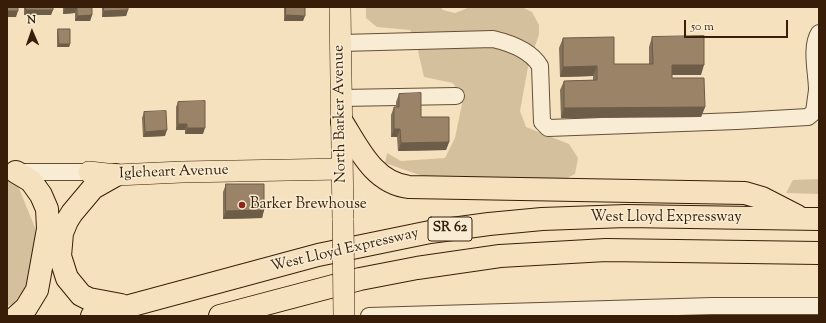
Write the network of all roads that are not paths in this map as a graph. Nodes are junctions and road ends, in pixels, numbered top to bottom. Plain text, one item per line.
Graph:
1 (340, 7) edge
2 (819, 33) edge
3 (341, 43) junction
4 (456, 96) dead end
5 (341, 98) junction
6 (342, 122) junction
7 (342, 168) junction
8 (12, 172) edge
9 (89, 172) junction
10 (116, 176) junction
11 (810, 218) edge
12 (48, 229) junction
13 (819, 253) edge
14 (126, 306) junction
15 (819, 306) edge
16 (620, 313) edge
17 (17, 316) edge
18 (92, 316) edge
19 (220, 316) edge
20 (344, 316) edge
21 (369, 316) edge

1 - 3 main road, North Barker Avenue
2 - 3 street
3 - 5 main road, North Barker Avenue
4 - 5 street
5 - 6 main road, North Barker Avenue
6 - 7 main road, North Barker Avenue
6 - 11 highway
7 - 10 main road, Igleheart Avenue
7 - 20 main road, North Barker Avenue, bridge
8 - 9 street, Igleheart Avenue
8 - 12 highway
9 - 10 main road, Igleheart Avenue
9 - 12 highway
10 - 14 highway
11 - 14 highway, West Lloyd Expressway / SR 62
12 - 17 highway
13 - 19 highway, West Lloyd Expressway / SR 62
14 - 18 highway, West Lloyd Expressway / SR 62
15 - 16 street
16 - 21 street

